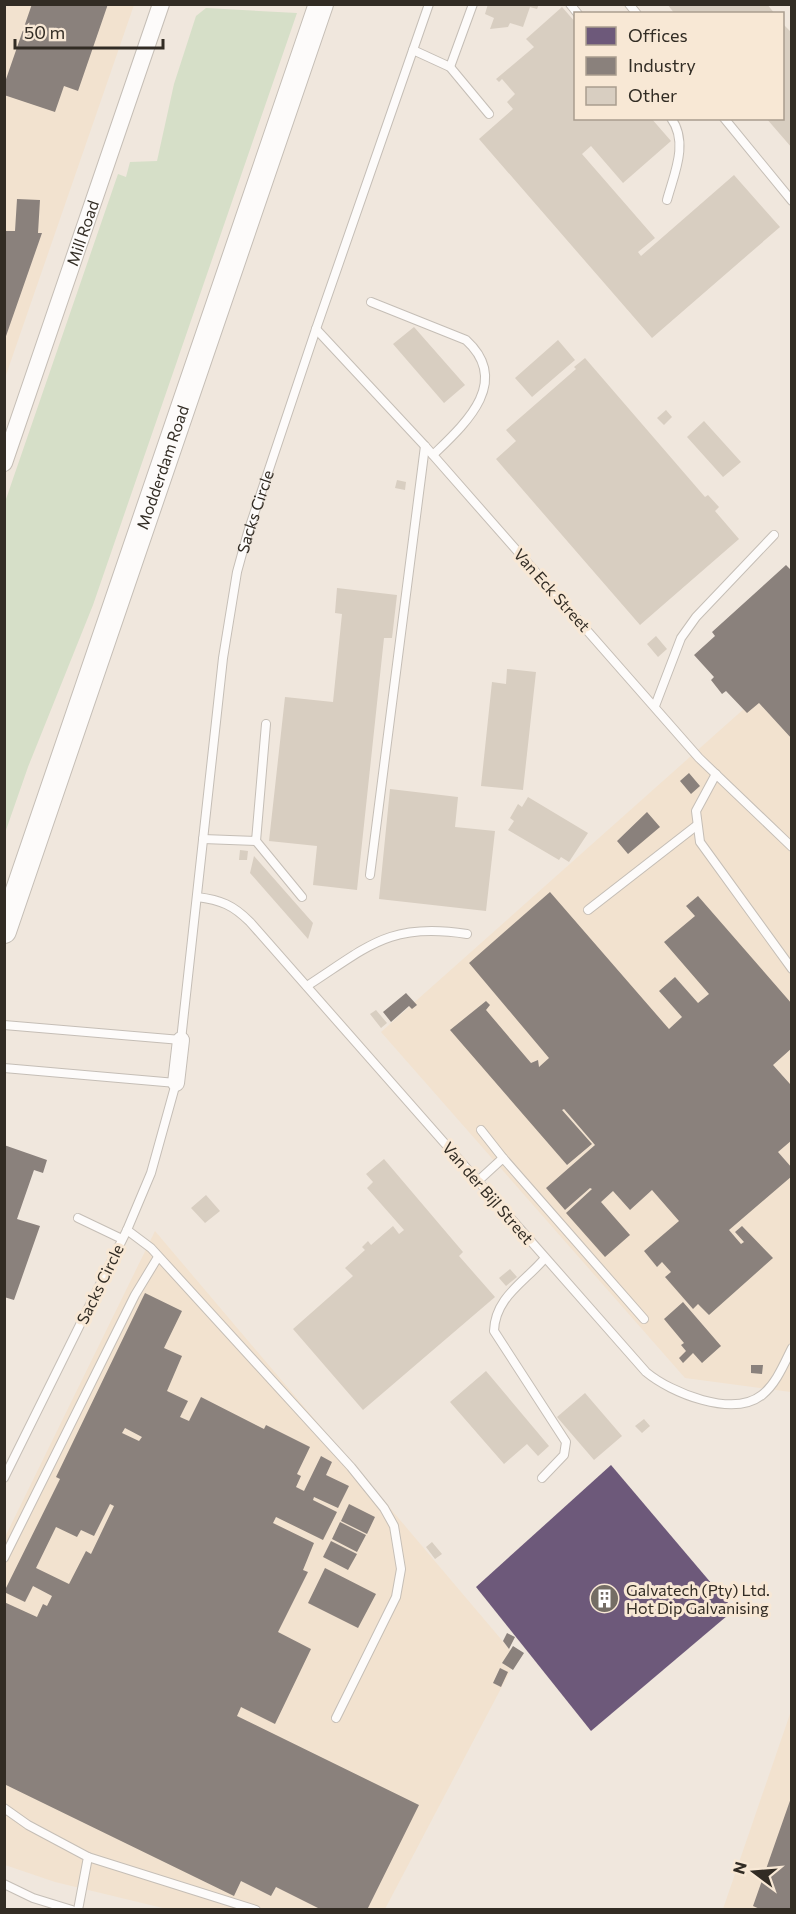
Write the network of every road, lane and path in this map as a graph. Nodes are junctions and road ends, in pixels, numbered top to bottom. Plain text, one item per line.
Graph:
1 (161, 4) edge
2 (321, 4) edge
3 (429, 4) edge
4 (473, 4) edge
5 (413, 50) junction
6 (450, 67) junction
7 (489, 114) dead end
8 (671, 120) edge
9 (726, 120) edge
10 (667, 200) dead end
11 (792, 201) edge
12 (371, 302) dead end
13 (316, 329) junction
14 (425, 446) junction
15 (433, 455) junction
16 (4, 463) edge
17 (774, 535) dead end
18 (655, 706) junction
19 (266, 724) dead end
20 (716, 774) junction
21 (696, 826) junction
22 (203, 839) junction
23 (256, 841) junction
24 (792, 847) edge
25 (370, 875) dead end
26 (197, 897) junction
27 (302, 897) dead end
28 (588, 910) dead end
29 (4, 931) edge
30 (467, 934) dead end
31 (792, 969) edge
32 (307, 986) junction
33 (4, 1025) edge
34 (181, 1040) junction
35 (4, 1068) edge
36 (176, 1083) junction
37 (481, 1131) dead end
38 (503, 1158) junction
39 (478, 1181) junction
40 (78, 1218) dead end
41 (127, 1230) junction
42 (122, 1239) junction
43 (158, 1257) junction
44 (545, 1258) junction
45 (644, 1319) dead end
46 (791, 1348) edge
47 (4, 1478) edge
48 (542, 1478) dead end
49 (4, 1558) edge
50 (336, 1718) dead end
51 (4, 1808) edge
52 (88, 1857) junction
53 (4, 1884) edge
54 (72, 1910) edge
55 (78, 1910) edge
56 (256, 1910) edge

1 - 16 street, Mill Road
2 - 29 street, Modderdam Road
3 - 5 lane, Sacks Circle
4 - 6 lane
5 - 6 lane
5 - 13 lane, Sacks Circle
6 - 7 lane
8 - 10 lane
9 - 11 lane
12 - 15 lane
13 - 14 lane, Van Eck Street
13 - 22 lane, Sacks Circle
14 - 15 lane, Van Eck Street
14 - 25 lane
15 - 18 lane, Van Eck Street
17 - 18 lane
18 - 20 lane, Van Eck Street
19 - 23 lane
20 - 21 lane
20 - 24 lane, Van Eck Street
21 - 28 lane
21 - 31 lane
22 - 23 lane
22 - 26 lane, Sacks Circle
23 - 27 lane
26 - 32 lane, Van der Bijl Street
26 - 34 lane, Sacks Circle
30 - 32 lane
32 - 39 lane, Van der Bijl Street
33 - 34 lane
34 - 36 street, Sacks Circle
35 - 36 lane
36 - 41 lane, Sacks Circle
37 - 38 lane
38 - 39 lane
38 - 45 lane
39 - 44 lane, Van der Bijl Street
40 - 42 lane
41 - 42 lane, Sacks Circle
41 - 43 lane
42 - 47 lane, Sacks Circle
43 - 49 lane
43 - 50 lane
44 - 46 lane, Van der Bijl Street
44 - 48 lane
51 - 52 lane
52 - 55 lane
52 - 56 lane
53 - 54 lane

